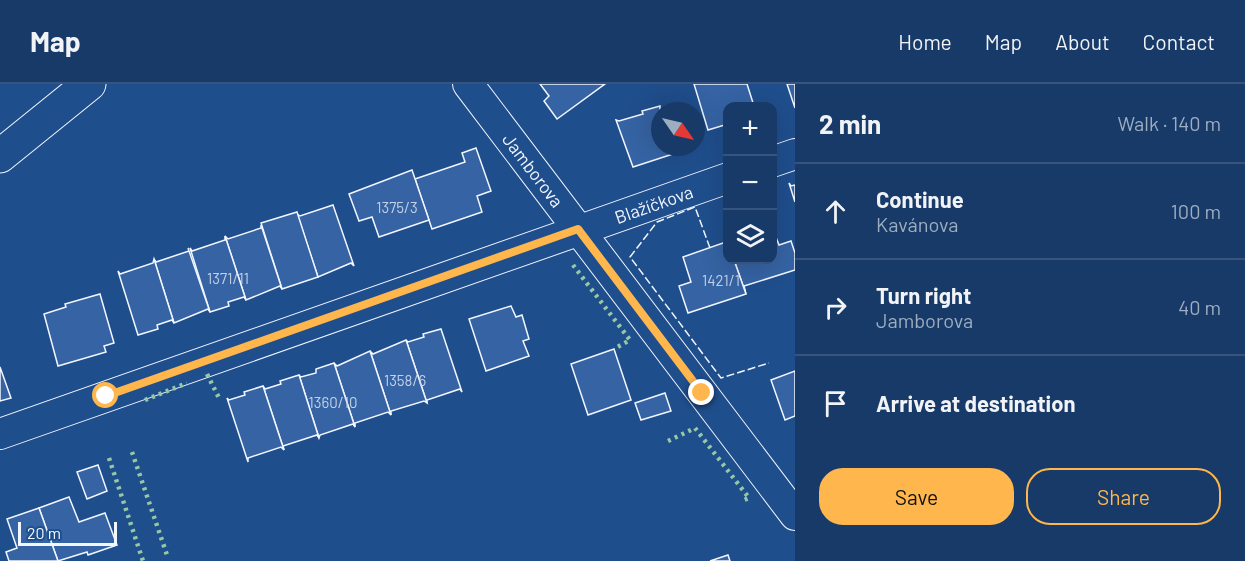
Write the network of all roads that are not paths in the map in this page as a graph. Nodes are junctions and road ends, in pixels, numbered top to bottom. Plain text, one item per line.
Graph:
1 (89, 84) edge
2 (468, 84) edge
3 (795, 154) edge
4 (0, 156) edge
5 (777, 160) edge
6 (723, 180) edge
7 (578, 229) junction
8 (0, 434) edge
9 (795, 515) edge

1 - 4 street
2 - 7 street, Jamborova
3 - 5 street
6 - 7 street, Blažíčkova
7 - 8 street, Blažíčkova
7 - 9 street, Jamborova

